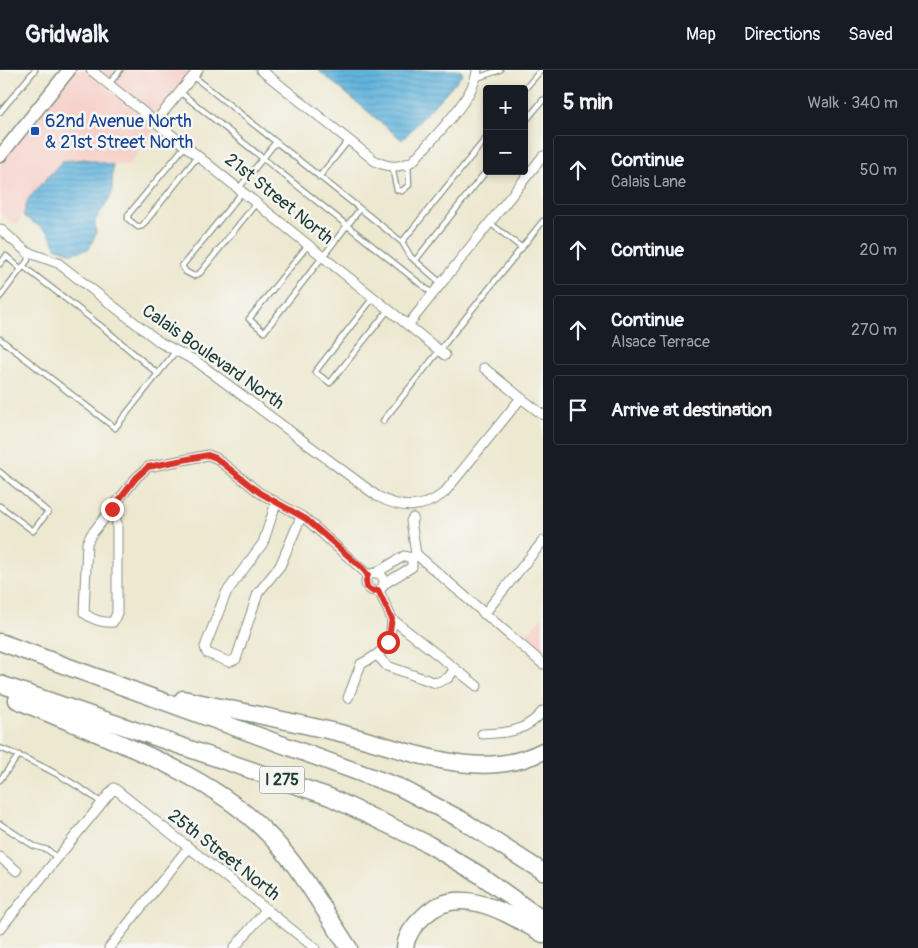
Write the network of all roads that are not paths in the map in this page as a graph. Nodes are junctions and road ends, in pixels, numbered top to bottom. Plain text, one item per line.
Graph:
1 (35, 70) edge
2 (70, 70) edge
3 (91, 70) edge
4 (120, 70) edge
5 (261, 70) edge
6 (500, 70) edge
7 (541, 70) edge
8 (196, 73) edge
9 (477, 74) edge
10 (109, 84) junction
11 (528, 85) edge
12 (180, 92) junction
13 (543, 100) edge
14 (0, 112) edge
15 (528, 118) edge
16 (156, 121) junction
17 (349, 140) junction
18 (276, 142) junction
19 (483, 142) edge
20 (185, 145) junction
21 (199, 155) junction
22 (0, 156) edge
23 (543, 156) edge
24 (264, 158) junction
25 (408, 163) junction
26 (392, 167) junction
27 (483, 175) edge
28 (320, 177) junction
29 (239, 188) junction
30 (257, 202) junction
31 (360, 209) junction
32 (543, 221) edge
33 (490, 223) junction
34 (348, 225) junction
35 (0, 229) edge
36 (402, 242) junction
37 (308, 244) junction
38 (522, 248) junction
39 (27, 252) junction
40 (323, 256) junction
41 (415, 261) junction
42 (0, 264) edge
43 (22, 268) junction
44 (441, 284) junction
45 (433, 294) junction
46 (0, 297) edge
47 (374, 297) junction
48 (389, 309) junction
49 (408, 325) junction
50 (0, 339) edge
51 (177, 350) junction
52 (442, 353) junction
53 (484, 368) dead end
54 (158, 374) junction
55 (521, 398) junction
56 (543, 415) edge
57 (383, 421) dead end
58 (0, 472) edge
59 (276, 503) junction
60 (0, 506) edge
61 (410, 507) junction
62 (112, 509) junction
63 (301, 517) junction
64 (543, 541) edge
65 (414, 556) junction
66 (372, 574) junction
67 (381, 587) junction
68 (484, 614) junction
69 (392, 619) junction
70 (0, 642) edge
71 (377, 655) junction
72 (543, 664) edge
73 (455, 669) junction
74 (101, 678) junction
75 (0, 684) edge
76 (477, 686) dead end
77 (0, 691) edge
78 (348, 698) dead end
79 (543, 711) edge
80 (482, 734) dead end
81 (0, 748) edge
82 (543, 751) edge
83 (19, 755) junction
84 (0, 780) edge
85 (102, 803) junction
86 (0, 824) edge
87 (188, 848) junction
88 (0, 857) edge
89 (58, 858) junction
90 (17, 871) dead end
91 (543, 872) edge
92 (267, 908) junction
93 (543, 920) edge
94 (0, 929) edge
95 (543, 934) edge
96 (109, 948) edge
97 (234, 948) edge
98 (315, 948) edge
99 (348, 948) edge
100 (405, 948) edge

1 - 14 lane
2 - 22 street
3 - 10 street, 21st Street North
4 - 10 lane
5 - 17 street
6 - 9 lane
7 - 11 lane
8 - 12 street
8 - 18 lane
9 - 25 street
10 - 16 street, 21st Street North
12 - 16 street
12 - 24 lane
13 - 15 lane
16 - 20 street, 21st Street North
17 - 26 street
17 - 28 lane
18 - 24 lane
18 - 28 lane
19 - 36 lane
20 - 21 street, 21st Street North
20 - 21 lane
21 - 29 street, 21st Street North
23 - 33 street
24 - 29 lane
24 - 34 lane
25 - 26 street
25 - 26 lane
27 - 41 lane
28 - 31 lane
29 - 30 street, 21st Street North
29 - 30 lane
30 - 37 street, 21st Street North
31 - 34 lane
31 - 36 lane
32 - 38 lane
33 - 38 lane
33 - 44 street
34 - 40 lane
34 - 45 lane
35 - 39 street, Calais Boulevard North
36 - 41 lane
37 - 40 street, 21st Street North
37 - 40 lane
38 - 52 lane
39 - 43 lane
39 - 51 street, Calais Boulevard North
40 - 47 street, 21st Street North
41 - 44 lane
42 - 43 lane
43 - 46 lane
43 - 54 lane
44 - 45 street
45 - 49 street
47 - 48 street, 21st Street North
47 - 48 lane
48 - 49 street, 21st Street North
49 - 52 street, 21st Street North
50 - 54 lane
51 - 54 lane
51 - 61 street, Calais Boulevard North
52 - 57 lane
53 - 55 street
55 - 56 street
55 - 61 street
58 - 60 lane
59 - 62 street
59 - 63 street
59 - 63 street
61 - 65 street
62 - 62 street
63 - 66 street
64 - 68 street
65 - 66 street
65 - 67 street
65 - 68 street
66 - 67 street
66 - 67 street
67 - 69 street
68 - 72 street
69 - 71 street
69 - 73 street
70 - 74 highway, I 275
71 - 73 street
71 - 78 street
73 - 76 street
74 - 82 highway
74 - 91 highway, I 275
75 - 93 highway, I 275
77 - 99 highway
79 - 80 street
81 - 83 lane
83 - 84 lane
83 - 85 lane
85 - 87 street, 25th Street North
85 - 89 street
86 - 89 lane
87 - 92 street, 25th Street North
87 - 96 street
88 - 90 street
89 - 94 street
92 - 97 street
92 - 98 street, 25th Street North
95 - 100 highway

